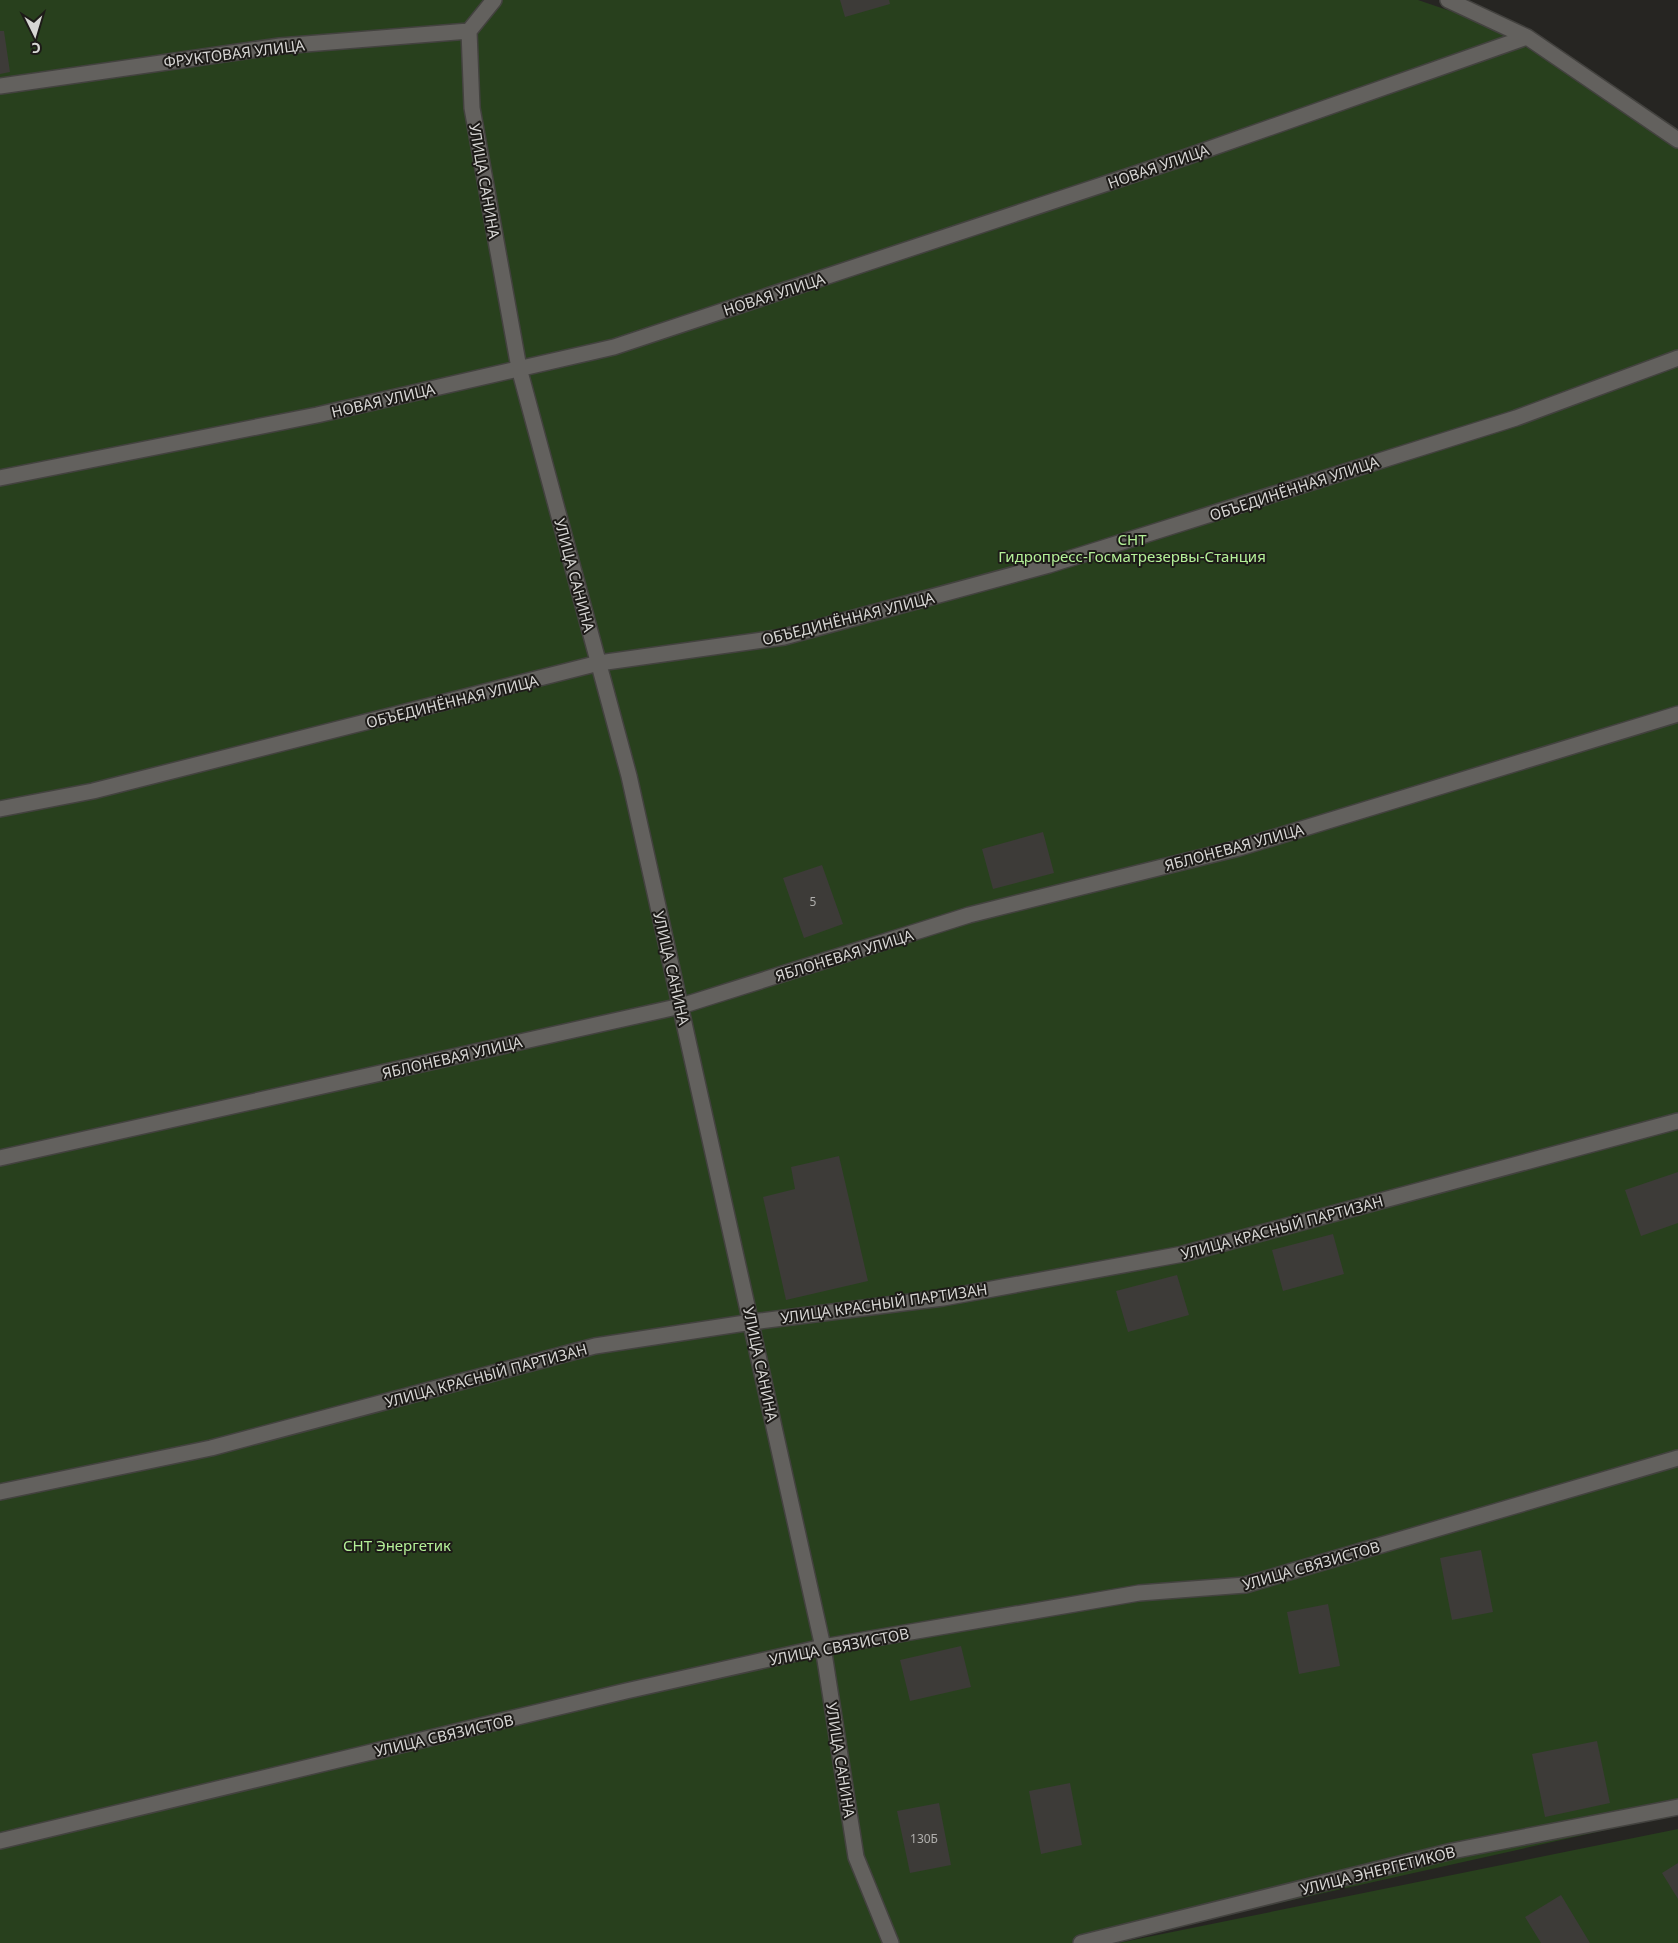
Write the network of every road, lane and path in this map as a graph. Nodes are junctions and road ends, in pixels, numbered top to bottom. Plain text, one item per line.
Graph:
1 (494, 0) edge
2 (1448, 0) edge
3 (469, 30) junction
4 (1527, 37) junction
5 (0, 86) edge
6 (1678, 140) edge
7 (1678, 358) edge
8 (519, 368) junction
9 (0, 478) edge
10 (599, 664) junction
11 (1678, 714) edge
12 (0, 809) edge
13 (681, 1006) junction
14 (1678, 1121) edge
15 (0, 1158) edge
16 (752, 1322) junction
17 (1678, 1458) edge
18 (0, 1492) edge
19 (823, 1647) junction
20 (1678, 1807) edge
21 (0, 1841) edge
22 (891, 1943) edge
23 (1081, 1943) edge

1 - 3 street
2 - 4 street
3 - 5 street, ФРУКТОВАЯ УЛИЦА
3 - 8 street, УЛИЦА САНИНА
4 - 6 street
4 - 8 street, НОВАЯ УЛИЦА
7 - 10 street, ОБЪЕДИНЁННАЯ УЛИЦА
8 - 9 street, НОВАЯ УЛИЦА
8 - 10 street, УЛИЦА САНИНА
10 - 12 street, ОБЪЕДИНЁННАЯ УЛИЦА
10 - 13 street, УЛИЦА САНИНА
11 - 13 street, ЯБЛОНЕВАЯ УЛИЦА
13 - 15 street, ЯБЛОНЕВАЯ УЛИЦА
13 - 16 street, УЛИЦА САНИНА
14 - 16 street, УЛИЦА КРАСНЫЙ ПАРТИЗАН
16 - 18 street, УЛИЦА КРАСНЫЙ ПАРТИЗАН
16 - 19 street, УЛИЦА САНИНА
17 - 19 street, УЛИЦА СВЯЗИСТОВ
19 - 21 street, УЛИЦА СВЯЗИСТОВ
19 - 22 street, УЛИЦА САНИНА
20 - 23 street, УЛИЦА ЭНЕРГЕТИКОВ

